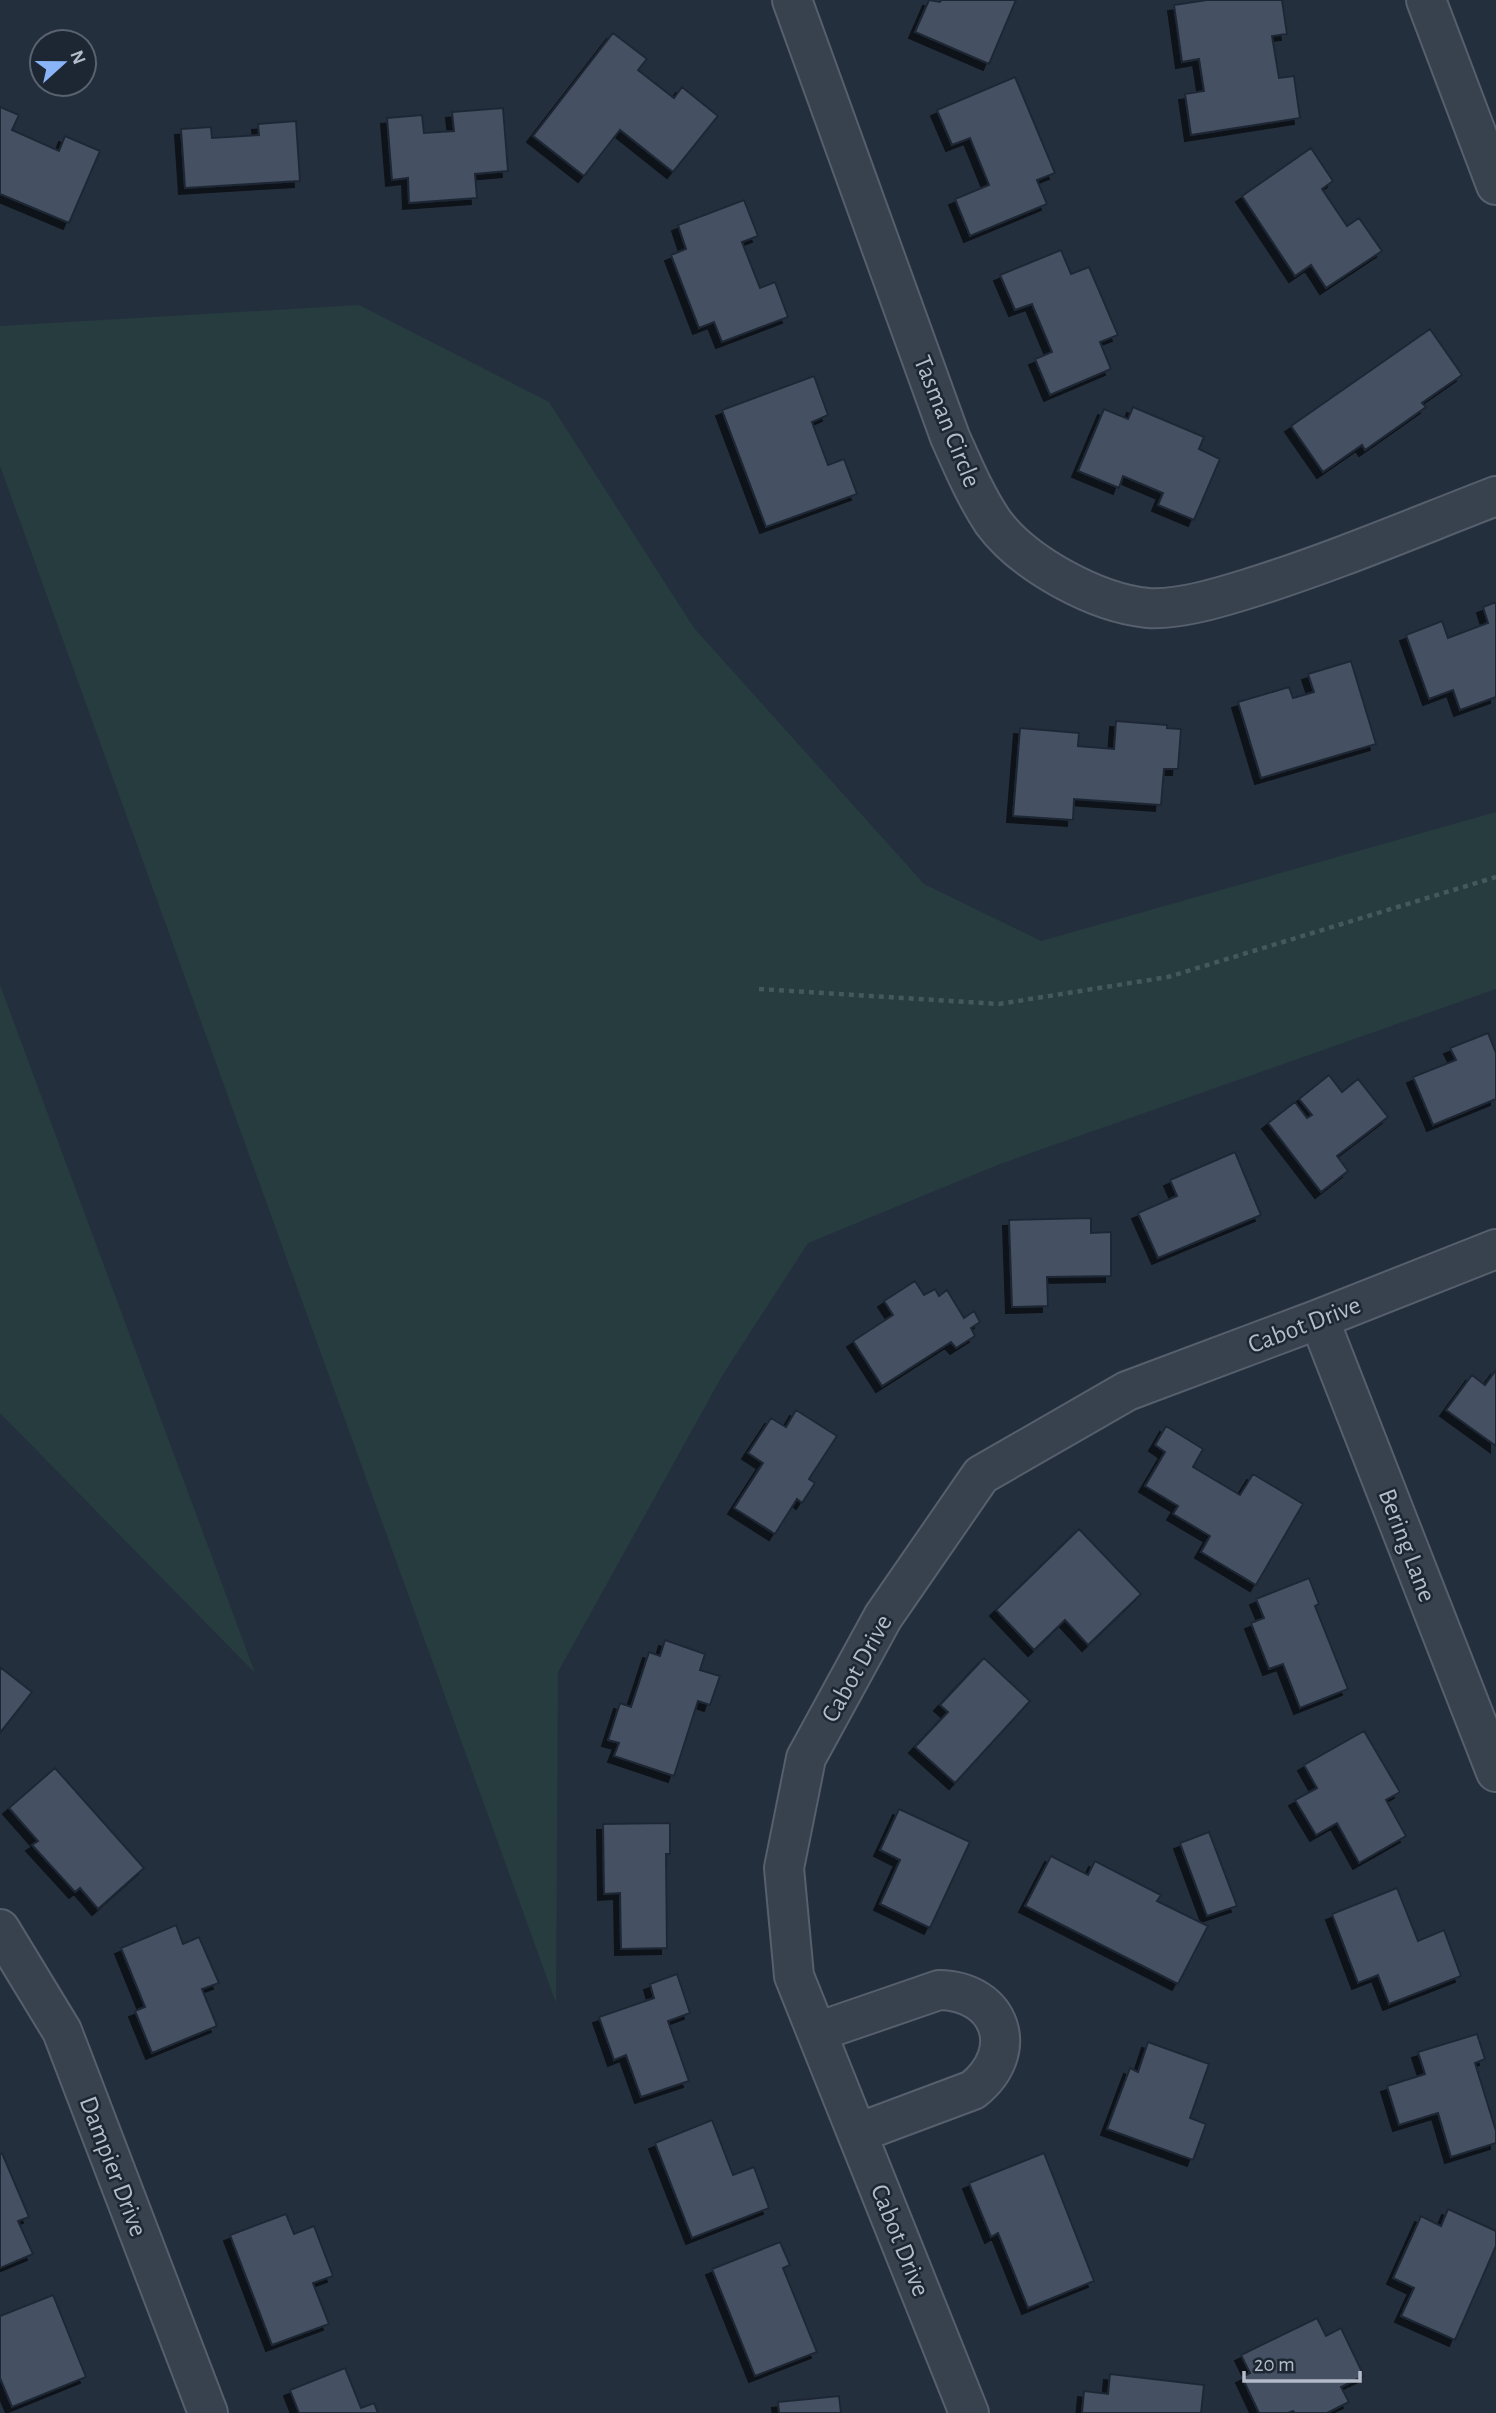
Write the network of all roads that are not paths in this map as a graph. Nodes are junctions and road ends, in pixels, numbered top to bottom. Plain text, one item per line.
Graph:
1 (792, 0) edge
2 (1426, 0) edge
3 (1496, 185) edge
4 (1496, 496) edge
5 (1496, 1248) edge
6 (1319, 1319) junction
7 (1496, 1772) edge
8 (0, 1929) edge
9 (817, 2032) junction
10 (858, 2133) junction
11 (208, 2413) edge
12 (969, 2413) edge

1 - 4 street, Tasman Circle
2 - 3 street
5 - 6 street, Cabot Drive
6 - 7 street, Bering Lane
6 - 9 street, Cabot Drive
8 - 11 street, Dampier Drive
9 - 10 street, Cabot Drive
9 - 10 street
10 - 12 street, Cabot Drive

